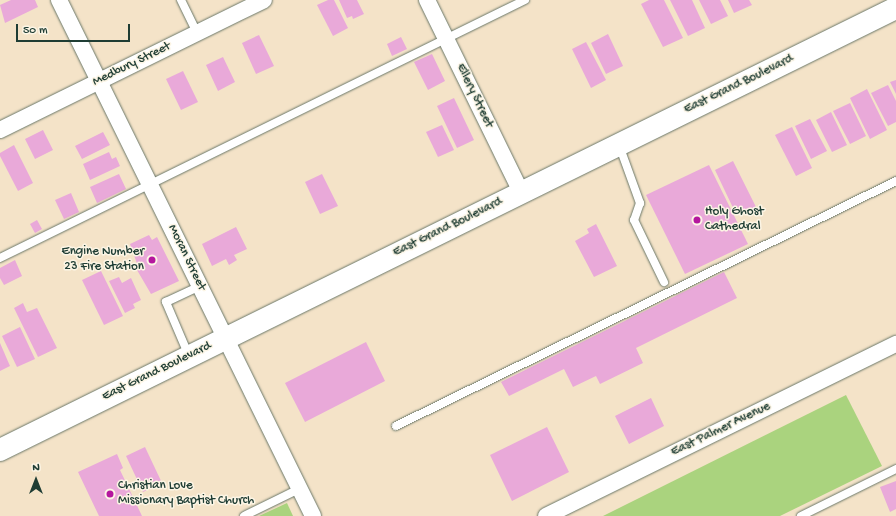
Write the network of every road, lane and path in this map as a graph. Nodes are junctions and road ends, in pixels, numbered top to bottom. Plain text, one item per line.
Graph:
1 (59, 0) edge
2 (180, 0) edge
3 (264, 0) edge
4 (427, 0) edge
5 (525, 0) edge
6 (896, 8) edge
7 (196, 33) junction
8 (446, 38) junction
9 (99, 81) junction
10 (1, 127) edge
11 (618, 145) junction
12 (896, 181) edge
13 (150, 185) junction
14 (521, 192) junction
15 (0, 258) edge
16 (664, 282) dead end
17 (200, 286) junction
18 (225, 338) junction
19 (896, 344) edge
20 (189, 356) junction
21 (396, 426) dead end
22 (0, 450) edge
23 (896, 469) edge
24 (299, 489) junction
25 (244, 516) edge
26 (313, 516) edge
27 (546, 516) edge
28 (801, 516) edge

1 - 9 street, Moran Street
2 - 7 lane
3 - 7 street, Medbury Street
4 - 8 street, Ellery Street
5 - 8 lane
6 - 11 main road, East Grand Boulevard
7 - 9 street, Medbury Street
8 - 13 lane
8 - 14 street, Ellery Street
9 - 10 street, Medbury Street
9 - 13 street, Moran Street
11 - 14 main road, East Grand Boulevard
11 - 16 lane
12 - 21 lane
13 - 15 lane
13 - 17 street, Moran Street
14 - 18 main road, East Grand Boulevard
17 - 18 street, Moran Street
17 - 20 lane
18 - 20 main road, East Grand Boulevard
18 - 24 street, Moran Street
19 - 27 street, East Palmer Avenue
20 - 22 main road, East Grand Boulevard
23 - 28 lane
24 - 25 lane
24 - 26 street, Moran Street

